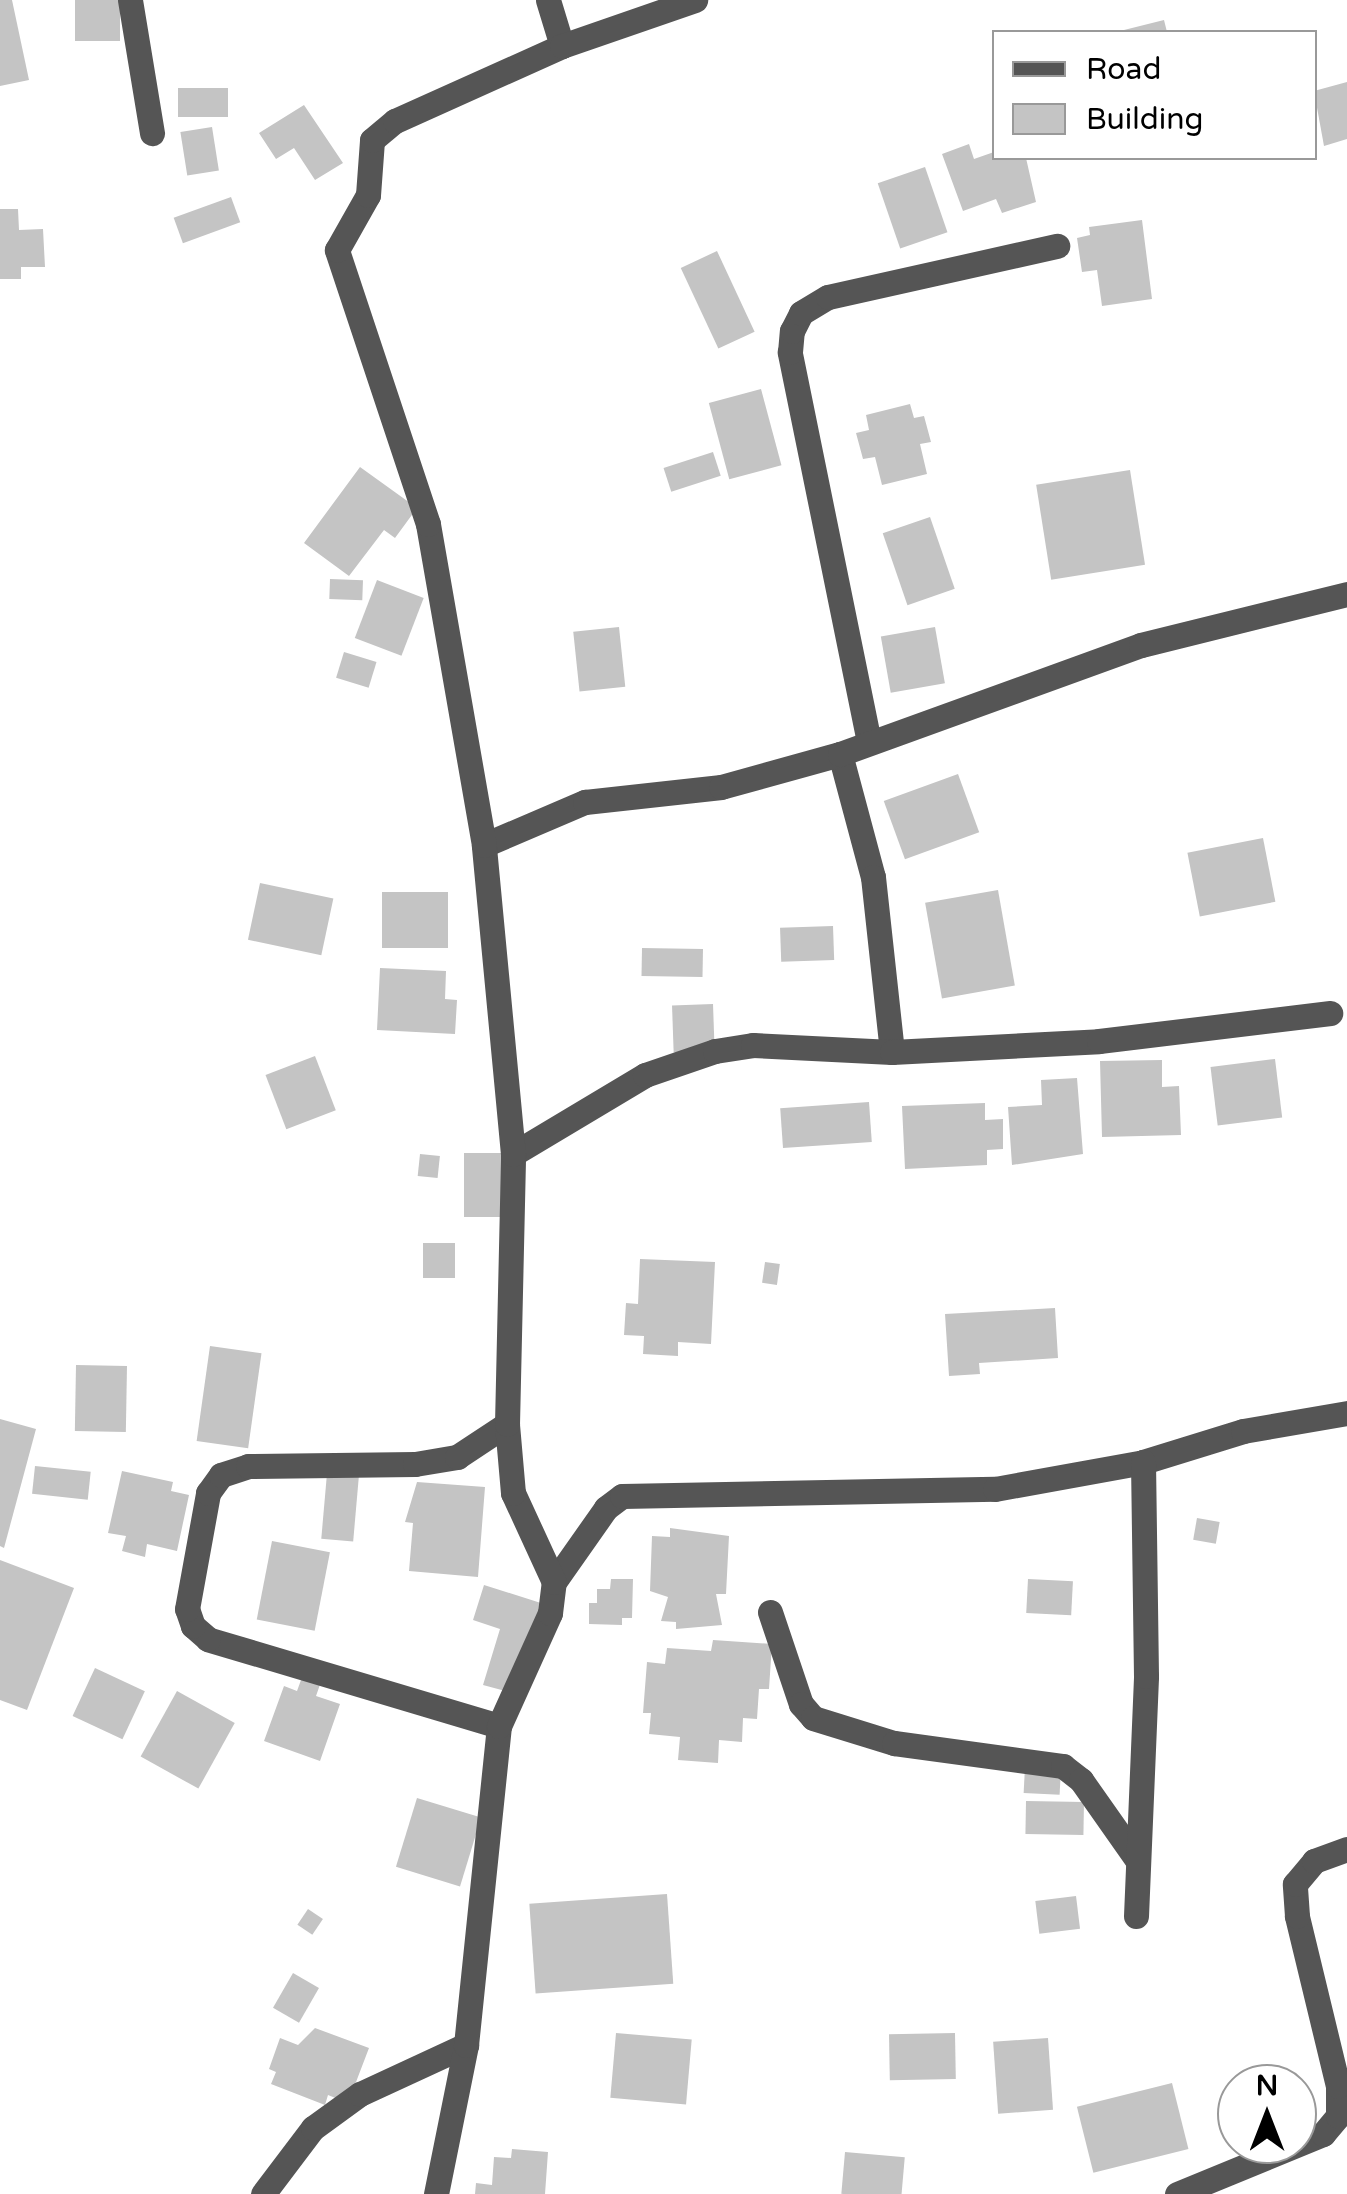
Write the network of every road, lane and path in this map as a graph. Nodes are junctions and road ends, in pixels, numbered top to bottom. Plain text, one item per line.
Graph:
1 (130, 0) edge
2 (548, 0) edge
3 (695, 0) edge
4 (562, 46) junction
5 (152, 133) dead end
6 (1056, 246) dead end
7 (1347, 594) edge
8 (869, 742) junction
9 (840, 754) junction
10 (484, 845) junction
11 (1330, 1013) dead end
12 (892, 1052) junction
13 (513, 1154) junction
14 (1347, 1413) edge
15 (507, 1424) junction
16 (1143, 1462) junction
17 (554, 1582) junction
18 (770, 1612) dead end
19 (499, 1726) junction
20 (1347, 1848) edge
21 (1138, 1861) junction
22 (1136, 1916) dead end
23 (466, 2045) junction
24 (263, 2194) edge
25 (436, 2194) edge
26 (1178, 2194) edge

1 - 5 street
2 - 4 street
3 - 4 street
4 - 10 street
6 - 8 street
7 - 8 street
8 - 9 street
9 - 10 street
9 - 12 street
10 - 13 street
11 - 12 street
12 - 13 street
13 - 15 street
14 - 16 street
15 - 17 street
15 - 19 street
16 - 17 street
16 - 21 street
17 - 19 street
18 - 21 street
19 - 23 street
20 - 26 street
21 - 22 street
23 - 24 street
23 - 25 street

